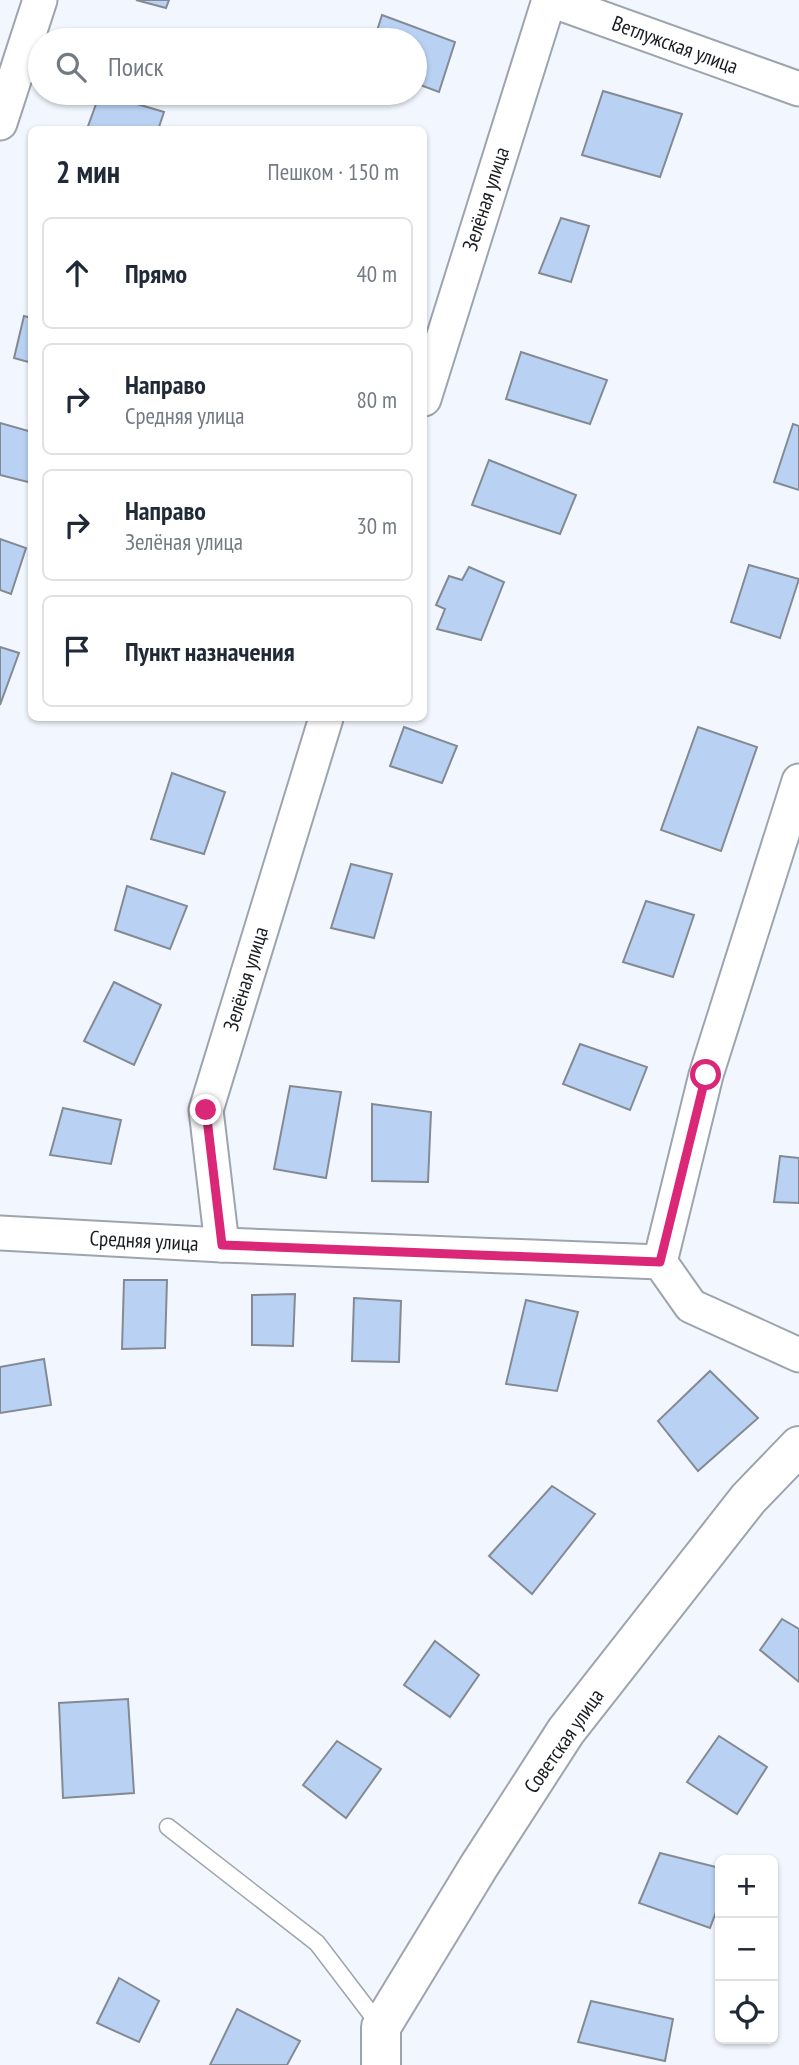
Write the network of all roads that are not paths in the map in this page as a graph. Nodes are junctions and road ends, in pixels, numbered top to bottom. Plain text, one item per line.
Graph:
1 (40, 0) edge
2 (550, 0) edge
3 (31, 28) edge
4 (28, 37) edge
5 (799, 89) edge
6 (0, 123) edge
7 (427, 390) edge
8 (325, 721) edge
9 (799, 781) edge
10 (0, 1233) edge
11 (222, 1245) junction
12 (660, 1262) junction
13 (799, 1355) edge
14 (799, 1446) edge
15 (168, 1827) dead end
16 (381, 2027) junction
17 (381, 2065) edge

1 - 3 street
2 - 5 street, Ветлужская улица
2 - 7 street, Зелёная улица
4 - 6 street
8 - 11 street, Зелёная улица
9 - 12 street
10 - 11 street, Средняя улица
11 - 12 street, Средняя улица
12 - 13 street
14 - 16 street, Советская улица
15 - 16 lane
16 - 17 street

